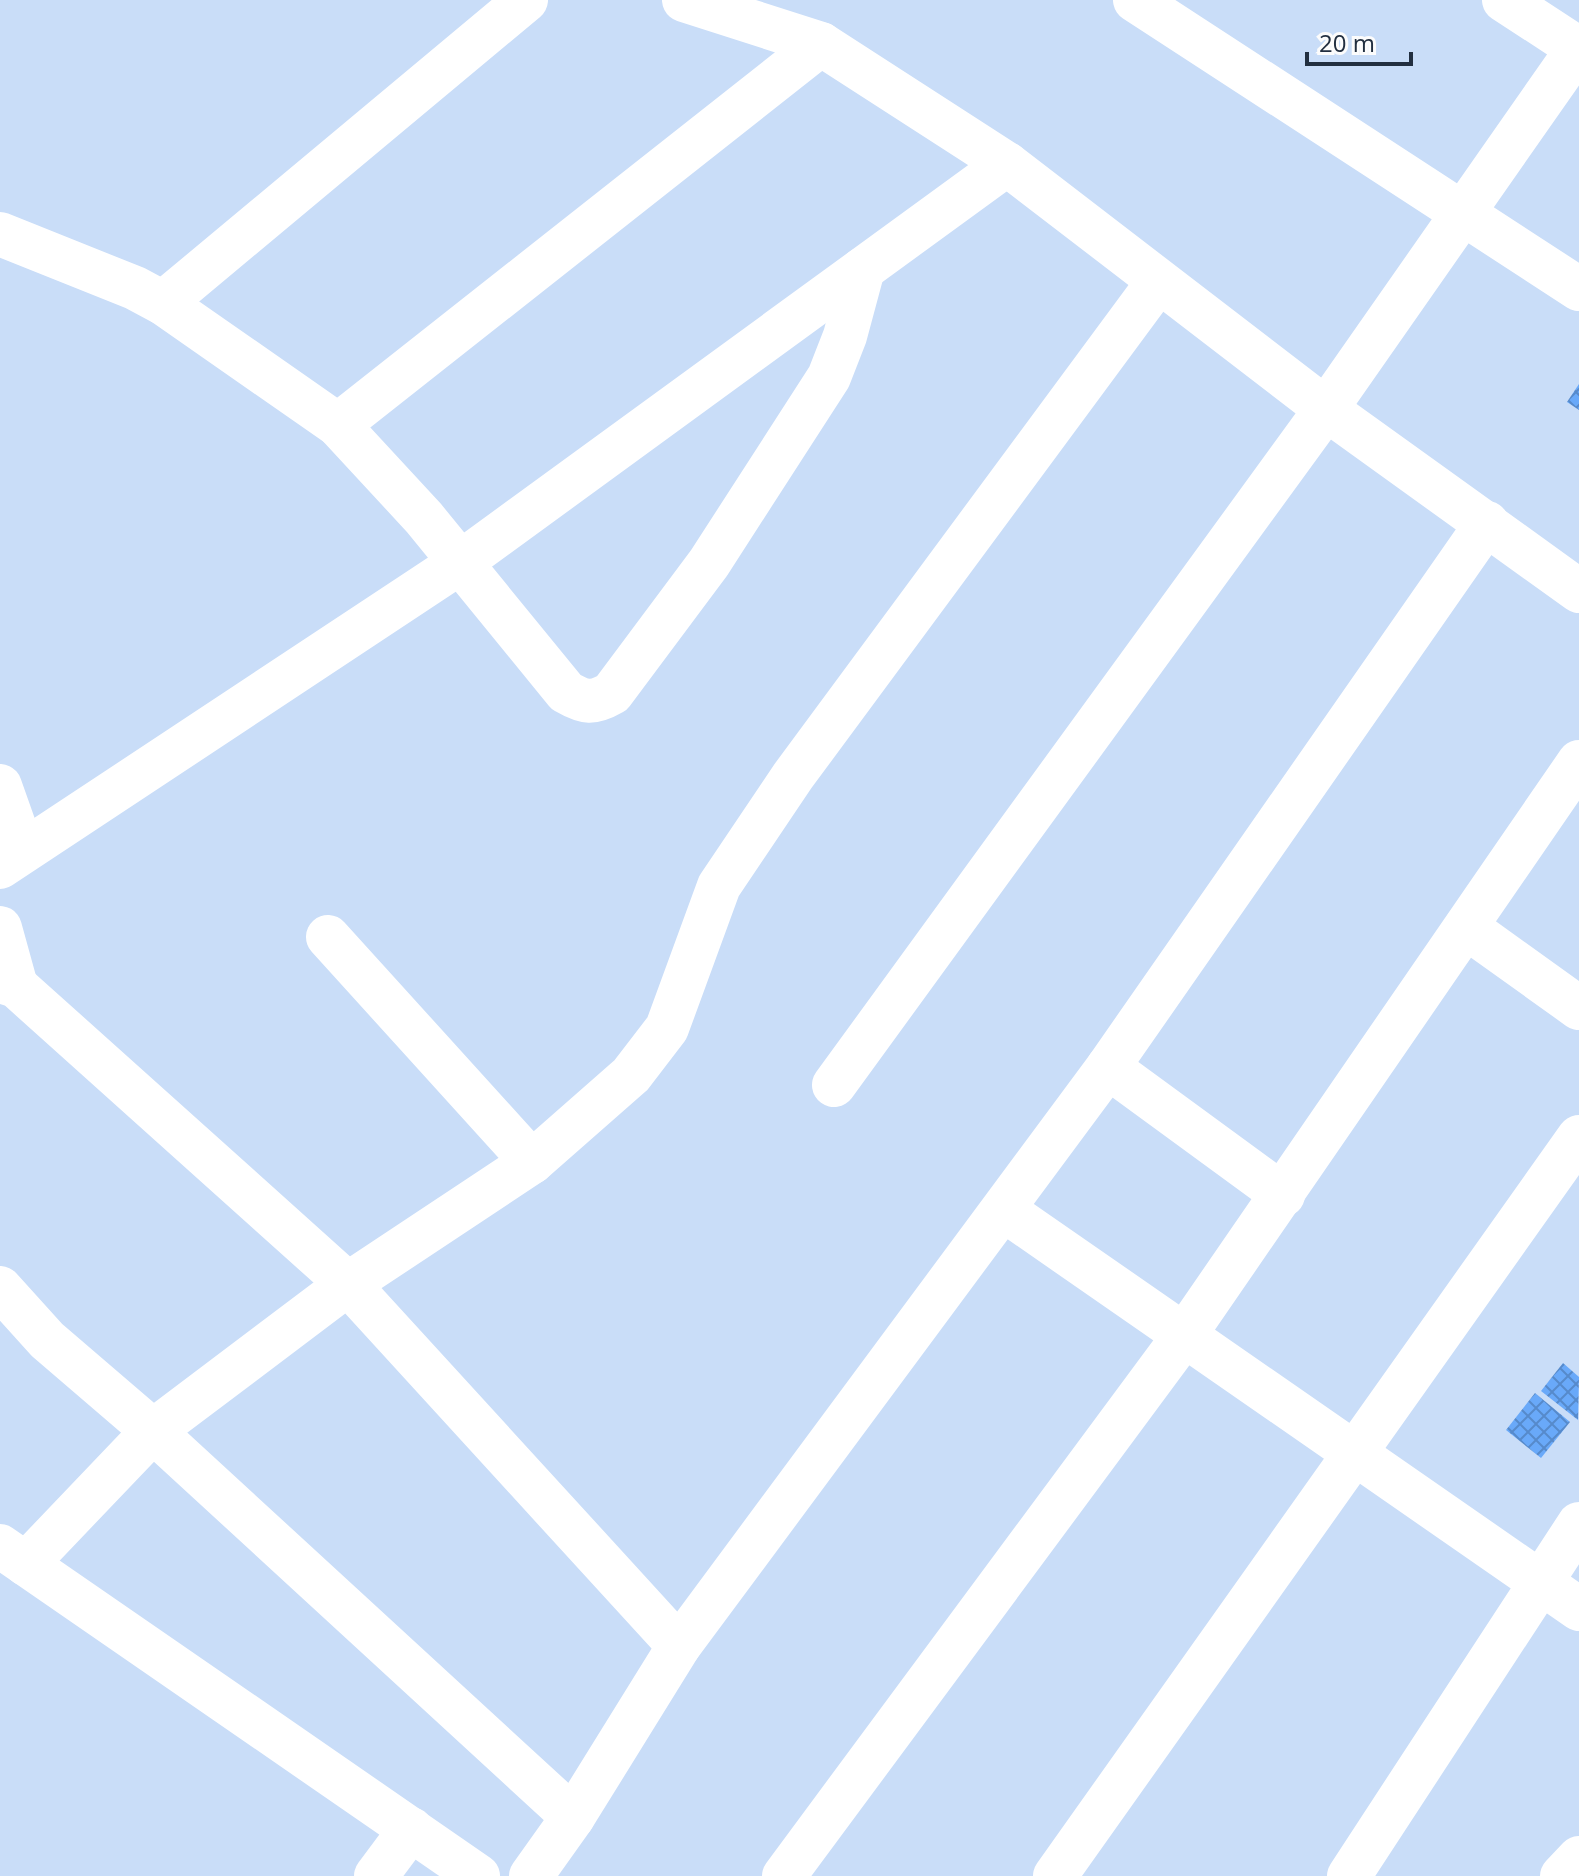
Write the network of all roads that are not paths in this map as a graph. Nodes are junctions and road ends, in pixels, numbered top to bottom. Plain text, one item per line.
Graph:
1 (526, 0) edge
2 (684, 0) edge
3 (1135, 0) edge
4 (1504, 0) edge
5 (821, 44) junction
6 (1579, 48) edge
7 (1007, 164) junction
8 (1465, 213) junction
9 (0, 234) edge
10 (863, 269) junction
11 (1158, 282) junction
12 (1579, 289) edge
13 (163, 303) junction
14 (1326, 409) junction
15 (338, 425) junction
16 (1487, 523) junction
17 (461, 562) junction
18 (1579, 591) edge
19 (1579, 762) edge
20 (0, 786) edge
21 (12, 859) edge
22 (1466, 927) junction
23 (0, 928) edge
24 (328, 937) dead end
25 (8, 984) edge
26 (1579, 1008) edge
27 (1108, 1067) junction
28 (834, 1085) dead end
29 (1579, 1137) edge
30 (532, 1162) junction
31 (1283, 1195) junction
32 (1004, 1210) junction
33 (348, 1284) junction
34 (0, 1288) edge
35 (1186, 1333) junction
36 (153, 1431) junction
37 (1356, 1453) junction
38 (1579, 1524) edge
39 (13, 1555) edge
40 (1540, 1582) junction
41 (1579, 1609) edge
42 (679, 1646) junction
43 (573, 1817) junction
44 (411, 1829) junction
45 (1579, 1858) edge
46 (376, 1876) edge
47 (478, 1876) edge
48 (531, 1876) edge
49 (784, 1876) edge
50 (1055, 1876) edge
51 (1349, 1876) edge
52 (1562, 1876) edge

1 - 13 street
2 - 5 street
3 - 8 street
4 - 6 street
5 - 7 street
5 - 15 street
6 - 8 street
7 - 10 street
7 - 11 street
8 - 12 street
8 - 14 street
9 - 13 street
10 - 17 street
10 - 17 street
11 - 14 street
11 - 30 street
13 - 15 street
14 - 16 street
14 - 28 street
15 - 17 street
16 - 18 street
16 - 27 street
17 - 21 street
19 - 22 street
20 - 21 street
22 - 26 street
22 - 31 street
23 - 25 street
24 - 30 street
25 - 33 street
27 - 31 street
27 - 32 street
29 - 37 street
30 - 33 street
31 - 35 street
32 - 35 street
32 - 42 street
33 - 36 street
33 - 42 street
34 - 36 street
35 - 37 street
35 - 49 street
36 - 39 street
36 - 43 street
37 - 40 street
37 - 50 street
38 - 40 street
39 - 44 street
40 - 41 street
40 - 51 street
42 - 43 street
43 - 48 street
44 - 46 street
44 - 47 street
45 - 52 street

